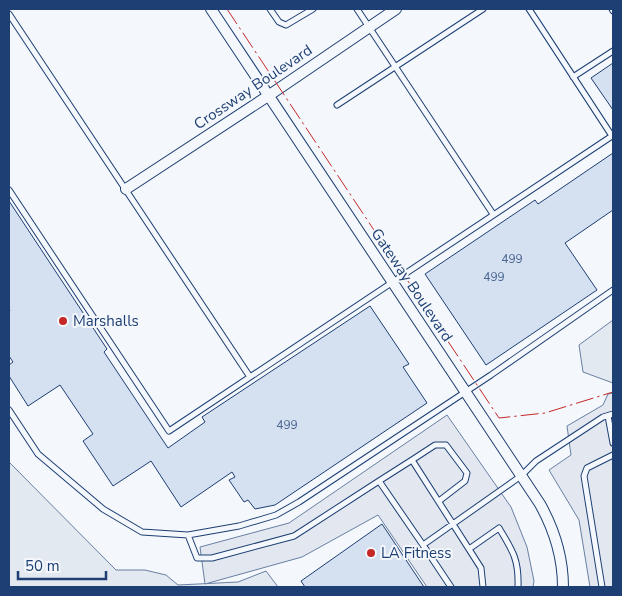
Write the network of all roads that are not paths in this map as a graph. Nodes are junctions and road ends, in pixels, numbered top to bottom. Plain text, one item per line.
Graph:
1 (210, 9) edge
2 (270, 9) edge
3 (313, 9) edge
4 (357, 9) edge
5 (396, 9) edge
6 (482, 9) edge
7 (529, 9) edge
8 (9, 14) edge
9 (370, 26) junction
10 (613, 51) edge
11 (395, 67) junction
12 (574, 77) junction
13 (268, 96) junction
14 (337, 105) dead end
15 (126, 189) junction
16 (9, 190) edge
17 (492, 214) junction
18 (392, 282) junction
19 (613, 290) edge
20 (250, 377) junction
21 (466, 392) junction
22 (9, 410) edge
23 (611, 415) edge
24 (613, 443) edge
25 (613, 454) edge
26 (412, 460) junction
27 (521, 476) junction
28 (379, 481) junction
29 (439, 501) junction
30 (454, 524) junction
31 (188, 536) junction
32 (423, 545) junction
33 (469, 549) junction
34 (451, 587) edge
35 (484, 587) edge
36 (518, 587) edge
37 (563, 587) edge
38 (602, 587) edge

1 - 13 street, Gateway Boulevard
2 - 3 lane
4 - 9 lane
5 - 9 street, Crossway Boulevard
6 - 11 lane
7 - 12 lane
8 - 15 lane
9 - 11 lane
9 - 13 street, Crossway Boulevard
10 - 12 lane
11 - 14 lane
11 - 17 lane
12 - 17 lane
13 - 15 street, Crossway Boulevard
13 - 18 street, Gateway Boulevard
15 - 20 lane
16 - 20 lane
17 - 18 lane
18 - 20 lane
18 - 21 street, Gateway Boulevard
19 - 21 lane
21 - 27 street, Gateway Boulevard
21 - 31 lane
22 - 31 lane
23 - 24 lane
23 - 27 lane
25 - 38 lane
26 - 28 lane
26 - 29 lane
26 - 29 lane
27 - 30 lane
27 - 37 street, Gateway Boulevard
28 - 31 lane
28 - 32 lane
29 - 30 lane
30 - 32 lane
30 - 33 lane
32 - 34 lane
33 - 35 lane
33 - 36 lane

